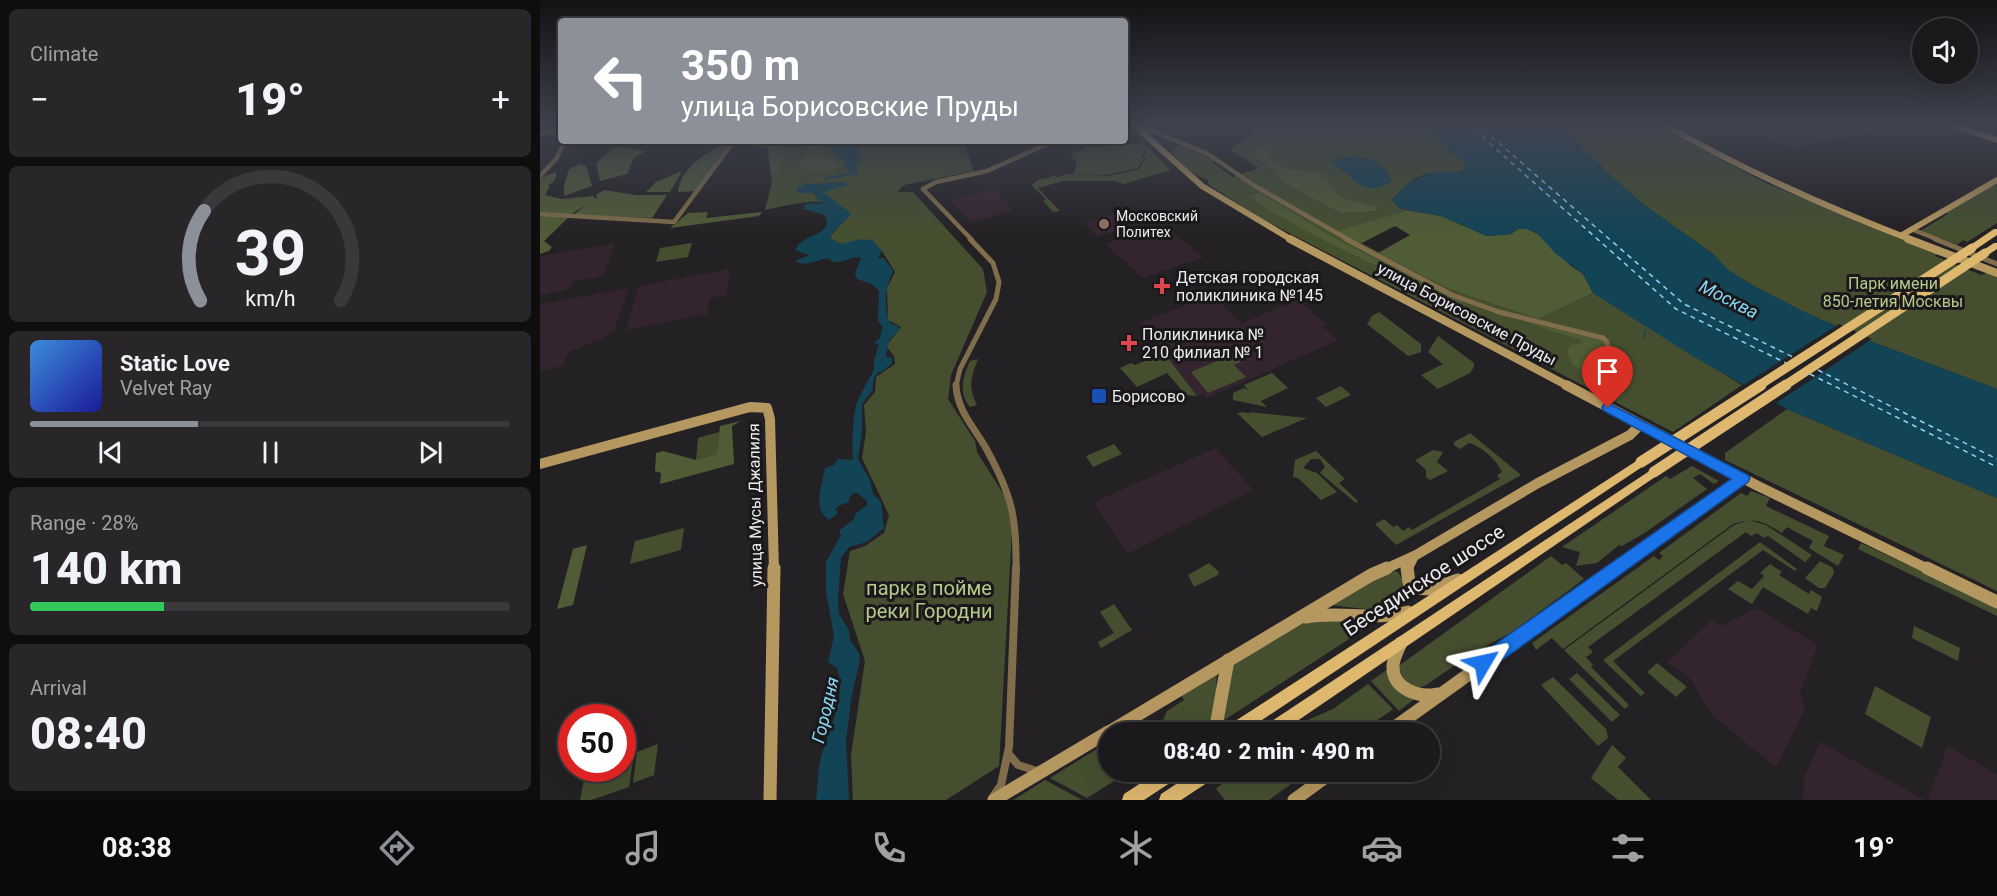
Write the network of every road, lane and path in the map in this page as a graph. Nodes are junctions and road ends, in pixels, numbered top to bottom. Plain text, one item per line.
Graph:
1 (554, 161) edge
2 (719, 161) edge
3 (1010, 161) edge
4 (1173, 161) edge
5 (1219, 161) edge
6 (1730, 161) edge
7 (540, 176) edge
8 (1997, 180) edge
9 (540, 214) edge
10 (1911, 229) junction
11 (1997, 231) edge
12 (1902, 235) junction
13 (1997, 244) edge
14 (1997, 264) edge
15 (1997, 273) edge
16 (1612, 367) dead end
17 (1640, 424) junction
18 (540, 464) edge
19 (1743, 478) junction
20 (1416, 555) junction
21 (1463, 578) junction
22 (1997, 602) edge
23 (1419, 608) junction
24 (1300, 618) junction
25 (1401, 643) junction
26 (1228, 660) junction
27 (1445, 691) junction
28 (1126, 722) edge
29 (1218, 722) edge
30 (1246, 722) edge
31 (1283, 722) edge
32 (1402, 722) edge
33 (1098, 738) edge
34 (1008, 753) junction
35 (1043, 771) junction
36 (1157, 782) edge
37 (1194, 782) edge
38 (1319, 782) edge
39 (770, 800) edge
40 (992, 800) edge
41 (1130, 800) edge
42 (1167, 800) edge
43 (1294, 800) edge

1 - 7 street
2 - 9 street
3 - 34 street
4 - 17 main road, улица Борисовские Пруды
5 - 16 street
6 - 12 main road
8 - 10 main road
10 - 12 main road
10 - 14 street
11 - 21 main road, Бесединское шоссе, bridge
12 - 15 main road
13 - 25 main road, bridge
17 - 19 main road, улица Борисовские Пруды
17 - 20 main road
18 - 39 main road, улица Мусы Джалиля
19 - 22 main road, улица Борисовские Пруды
19 - 27 main road
20 - 21 main road
20 - 24 main road
21 - 23 main road, Бесединское шоссе
23 - 24 main road
23 - 30 main road, Бесединское шоссе
24 - 26 main road
25 - 27 main road
25 - 31 main road
26 - 28 main road
26 - 29 main road
27 - 32 main road
33 - 35 main road
34 - 35 street
34 - 40 street
35 - 40 main road
36 - 41 main road
37 - 42 main road
38 - 43 main road

